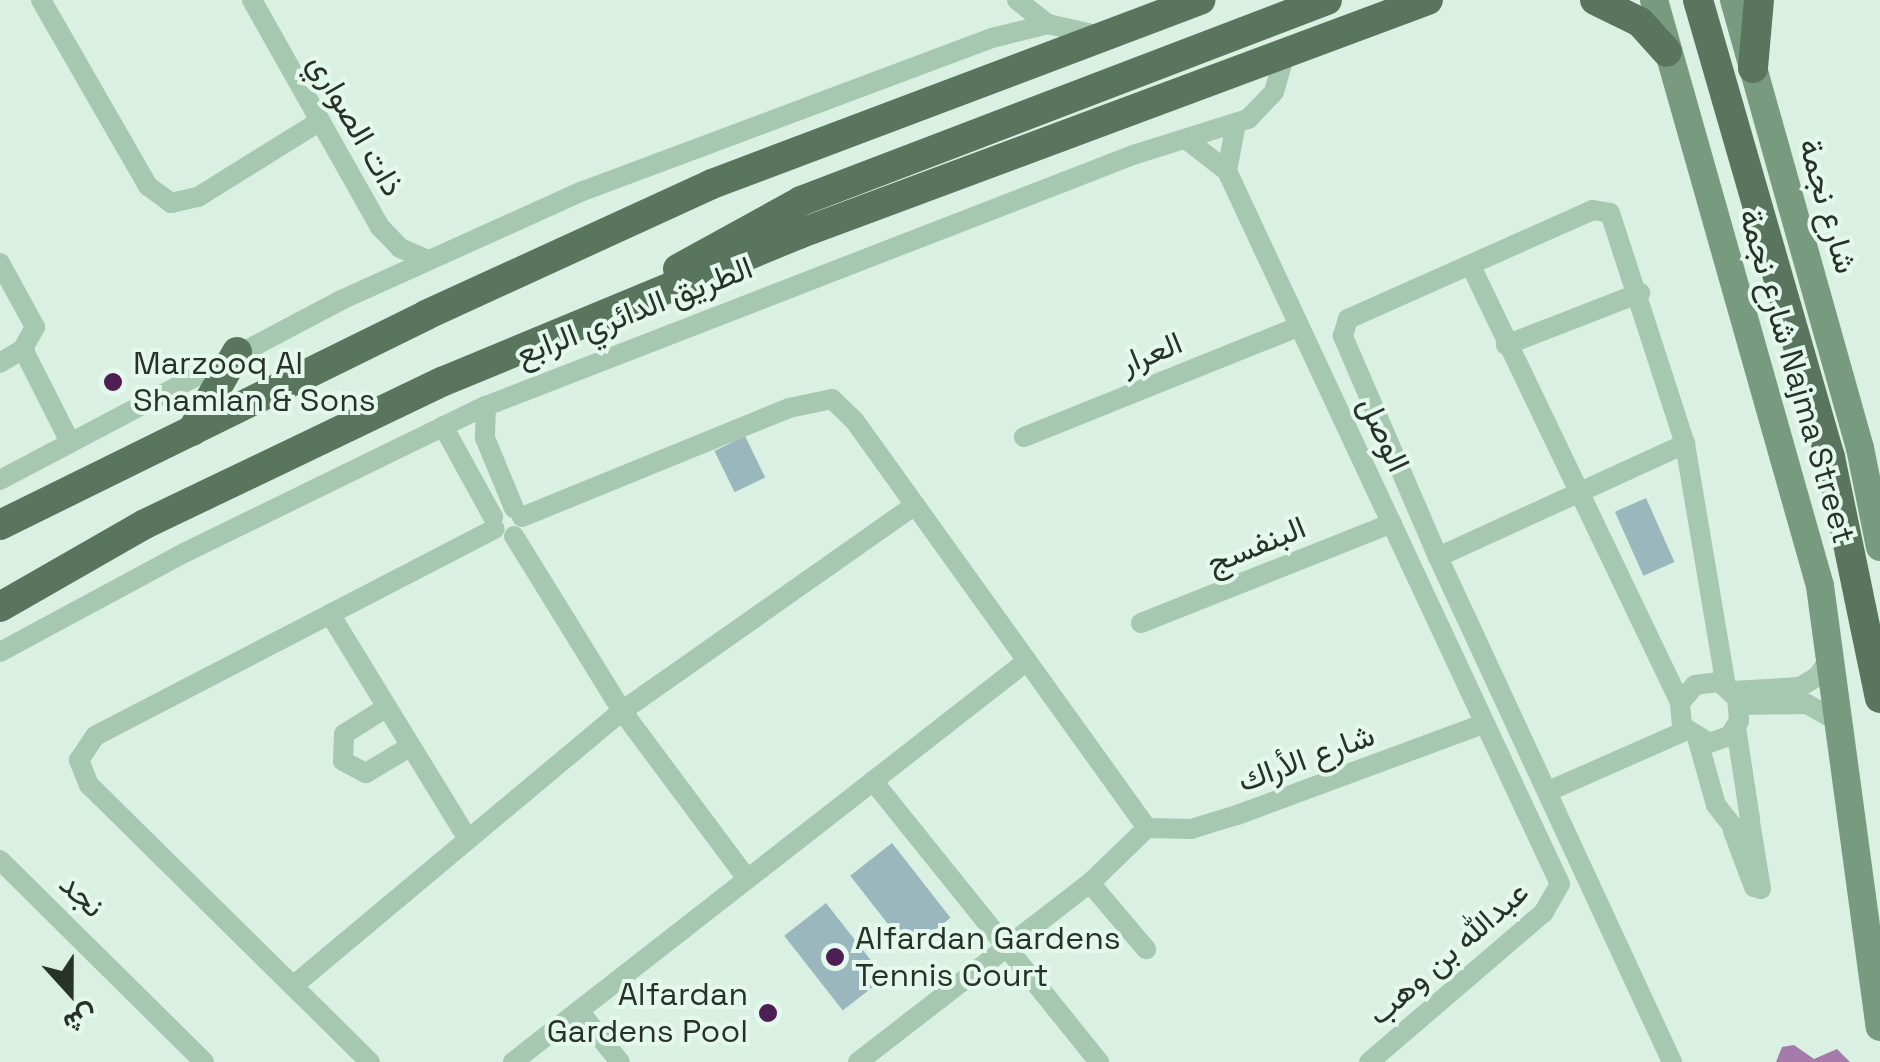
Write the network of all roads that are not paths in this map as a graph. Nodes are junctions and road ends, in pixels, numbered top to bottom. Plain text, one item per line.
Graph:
1 (41, 0) edge
2 (252, 0) edge
3 (1017, 0) edge
4 (1200, 0) edge
5 (1327, 0) edge
6 (1428, 0) edge
7 (1595, 0) edge
8 (1654, 0) edge
9 (1698, 0) edge
10 (1734, 0) edge
11 (1758, 0) edge
12 (1048, 24) junction
13 (1101, 36) junction
14 (1667, 52) junction
15 (1284, 56) junction
16 (1754, 68) junction
17 (320, 121) junction
18 (1236, 123) junction
19 (1186, 138) junction
20 (1226, 171) junction
21 (380, 228) junction
22 (426, 260) junction
23 (0, 263) edge
24 (1471, 266) junction
25 (378, 282) junction
26 (1640, 293) junction
27 (618, 310) junction
28 (1300, 326) junction
29 (1506, 345) junction
30 (23, 350) junction
31 (237, 352) junction
32 (0, 363) edge
33 (486, 406) junction
34 (443, 426) junction
35 (192, 431) junction
36 (1024, 436) dead end
37 (70, 442) junction
38 (1685, 444) junction
39 (1860, 448) junction
40 (1880, 476) edge
41 (0, 480) edge
42 (1576, 494) junction
43 (915, 505) junction
44 (508, 522) junction
45 (1392, 523) junction
46 (0, 525) edge
47 (1880, 547) edge
48 (1438, 557) junction
49 (0, 607) edge
50 (330, 614) junction
51 (1142, 623) dead end
52 (1832, 650) junction
53 (0, 652) edge
54 (1027, 661) junction
55 (1733, 694) junction
56 (1880, 698) edge
57 (1680, 703) junction
58 (384, 709) junction
59 (622, 711) junction
60 (1483, 724) junction
61 (1843, 724) junction
62 (1736, 728) junction
63 (1692, 736) junction
64 (408, 748) junction
65 (873, 781) junction
66 (1551, 790) junction
67 (1147, 828) junction
68 (466, 836) junction
69 (0, 860) edge
70 (747, 880) junction
71 (1090, 884) junction
72 (1007, 948) junction
73 (1146, 949) dead end
74 (293, 986) junction
75 (579, 1010) junction
76 (1880, 1026) edge
77 (200, 1061) edge
78 (370, 1062) edge
79 (512, 1062) edge
80 (620, 1062) edge
81 (858, 1062) edge
82 (1099, 1062) edge
83 (1369, 1062) edge
84 (1672, 1062) edge

1 - 17 street
2 - 17 street, ذات الصواري
3 - 12 street
4 - 13 main road
5 - 27 main road
6 - 15 main road, الطريق الدائري الرابع
7 - 14 main road
8 - 14 main road
9 - 56 main road
10 - 16 main road, شارع نجمة
11 - 16 main road
12 - 13 street
12 - 22 street
13 - 35 main road
14 - 52 main road, شارع نجمة Najma Street
15 - 18 street, الطريق الدائري الرابع
15 - 27 main road, الطريق الدائري الرابع
16 - 39 main road, شارع نجمة
17 - 21 street, ذات الصواري
18 - 19 street, الطريق الدائري الرابع
18 - 20 street
19 - 20 street, الوصل
19 - 33 street, الطريق الدائري الرابع
20 - 28 street, الوصل
21 - 22 street, ذات الصواري
21 - 25 street, ذات الصواري
22 - 25 street
23 - 30 street
24 - 26 street
24 - 29 street
24 - 48 street
25 - 31 street
26 - 29 street
26 - 38 street
27 - 49 main road, الطريق الدائري الرابع
28 - 36 street, العرار
28 - 45 street, الوصل
29 - 42 street
30 - 32 street
30 - 37 street
31 - 35 main road
31 - 37 street
33 - 34 street, الطريق الدائري الرابع
33 - 44 street
34 - 44 street
34 - 53 street, الطريق الدائري الرابع
35 - 46 main road
37 - 41 street
38 - 42 street
38 - 55 street
39 - 40 street
39 - 47 main road, شارع نجمة
42 - 48 street
42 - 57 street
43 - 44 street
43 - 54 street
43 - 59 street
44 - 50 street
44 - 59 street
45 - 51 street, البنفسج
45 - 60 street, الوصل
48 - 66 street
50 - 58 street
50 - 74 street
52 - 55 street
52 - 61 main road, شارع نجمة Najma Street
54 - 65 street
54 - 67 street
55 - 57 street
55 - 61 street
55 - 62 street
57 - 63 street
58 - 64 street
58 - 64 street
59 - 68 street
59 - 70 street
60 - 67 street, شارع الأراك
60 - 83 street, عبدالله بن وهب
61 - 76 main road
62 - 63 street
62 - 63 street
63 - 66 street
64 - 68 street
65 - 70 street
65 - 72 street
66 - 84 street
67 - 71 street
68 - 74 street
69 - 77 street, نجد
70 - 75 street
71 - 72 street
71 - 73 street
72 - 81 street
72 - 82 street
74 - 78 street
75 - 79 street
75 - 80 street

